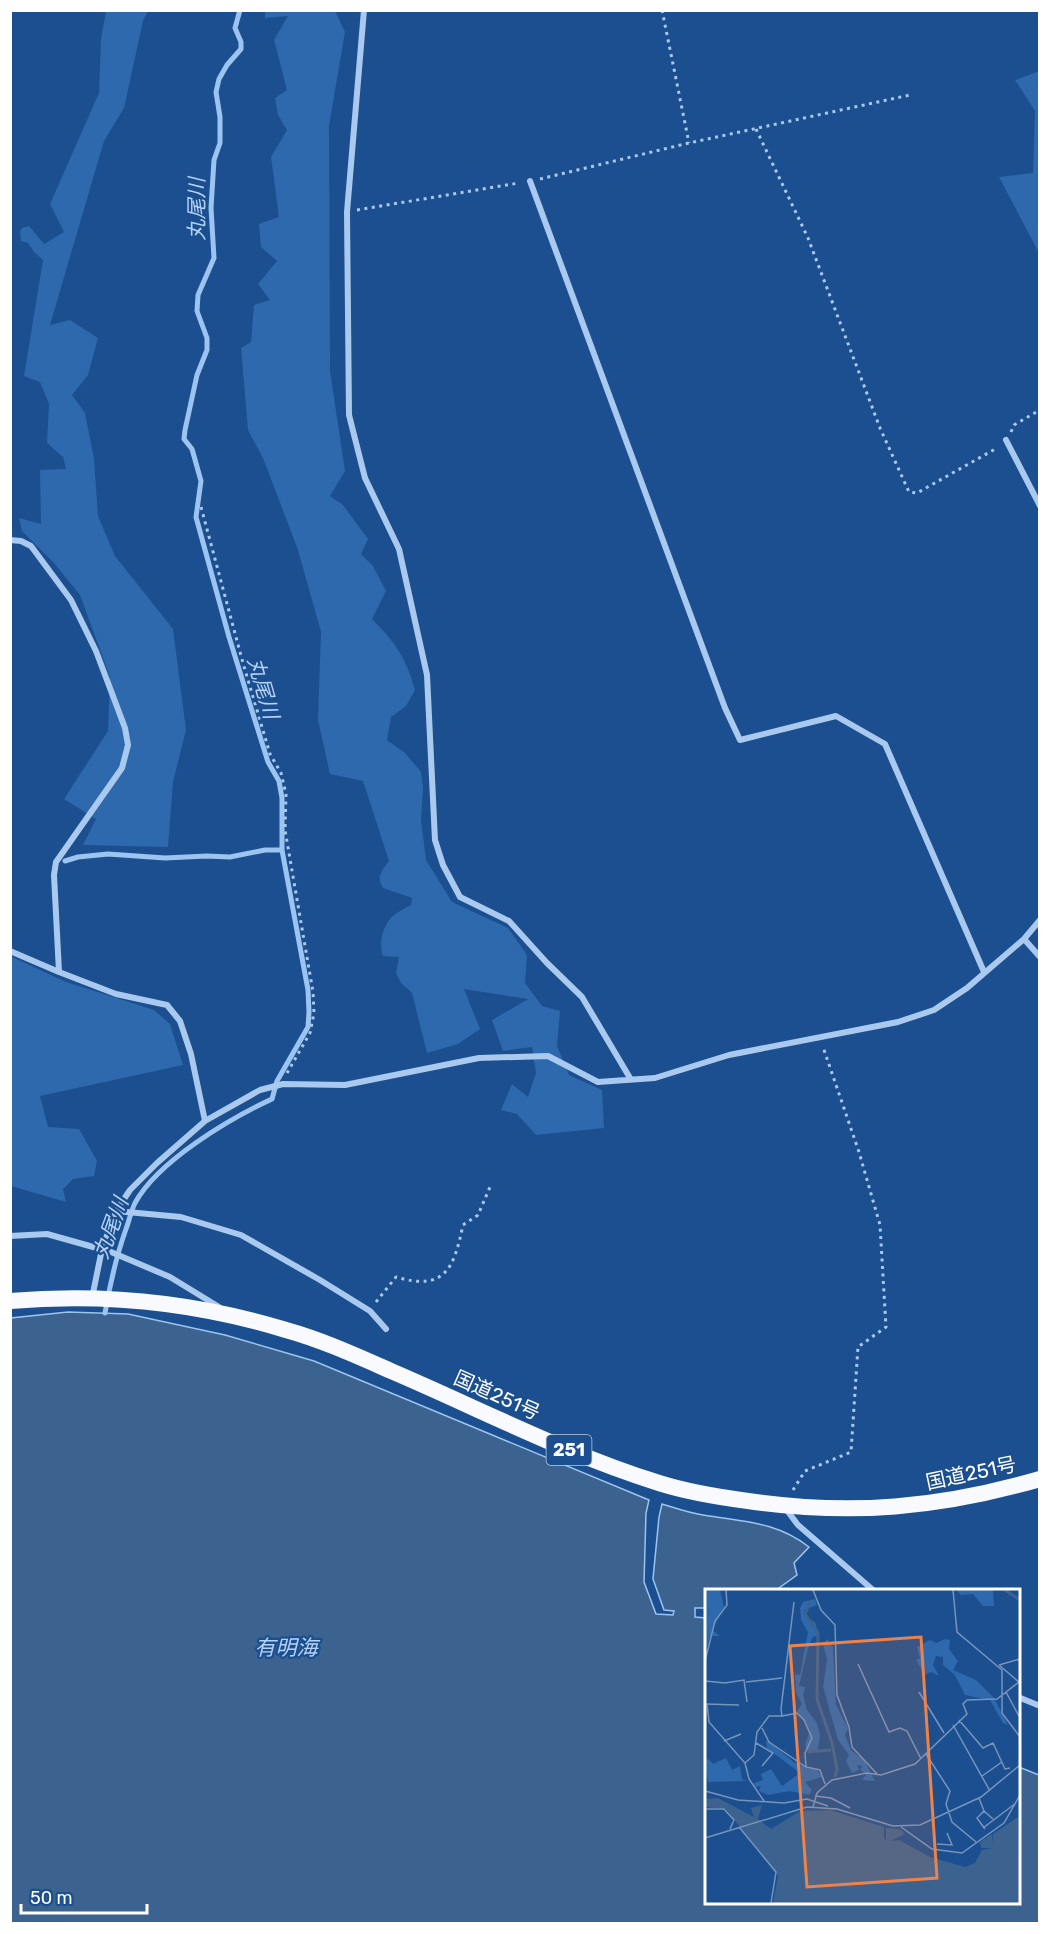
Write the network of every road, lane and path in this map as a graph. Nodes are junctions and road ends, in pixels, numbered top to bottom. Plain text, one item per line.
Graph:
1 (364, 10) edge
2 (662, 10) edge
3 (910, 95) dead end
4 (756, 128) junction
5 (689, 143) junction
6 (530, 182) junction
7 (347, 212) junction
8 (1040, 410) edge
9 (1006, 440) junction
10 (1040, 506) edge
11 (201, 507) dead end
12 (10, 540) edge
13 (1040, 920) edge
14 (1024, 939) junction
15 (10, 951) edge
16 (1040, 957) edge
17 (59, 972) junction
18 (984, 972) junction
19 (820, 1037) junction
20 (630, 1078) junction
21 (281, 1084) junction
22 (205, 1121) junction
23 (490, 1187) dead end
24 (116, 1211) junction
25 (10, 1236) edge
26 (102, 1249) junction
27 (102, 1299) junction
28 (10, 1300) edge
29 (370, 1311) junction
30 (234, 1316) junction
31 (386, 1329) dead end
32 (1040, 1479) edge
33 (784, 1506) junction
34 (872, 1589) edge
35 (1020, 1698) edge
36 (1040, 1706) edge

1 - 7 street
2 - 5 path
3 - 4 path
4 - 5 path
4 - 9 path
5 - 6 path
6 - 7 path
6 - 18 street
7 - 20 street
8 - 9 path
9 - 10 street
11 - 21 path
12 - 17 street
13 - 14 street
14 - 16 street
14 - 18 street
15 - 17 street
17 - 22 street
18 - 19 street
19 - 20 street
19 - 33 path
20 - 21 street
21 - 22 street
22 - 24 street
23 - 29 path
24 - 26 street
24 - 29 street
25 - 26 street
26 - 27 street
26 - 30 street
27 - 28 highway, 国道251号 / 251
27 - 30 highway, 国道251号 / 251
29 - 31 street
30 - 33 highway, 国道251号 / 251
32 - 33 highway, 国道251号 / 251
33 - 34 street
35 - 36 street

